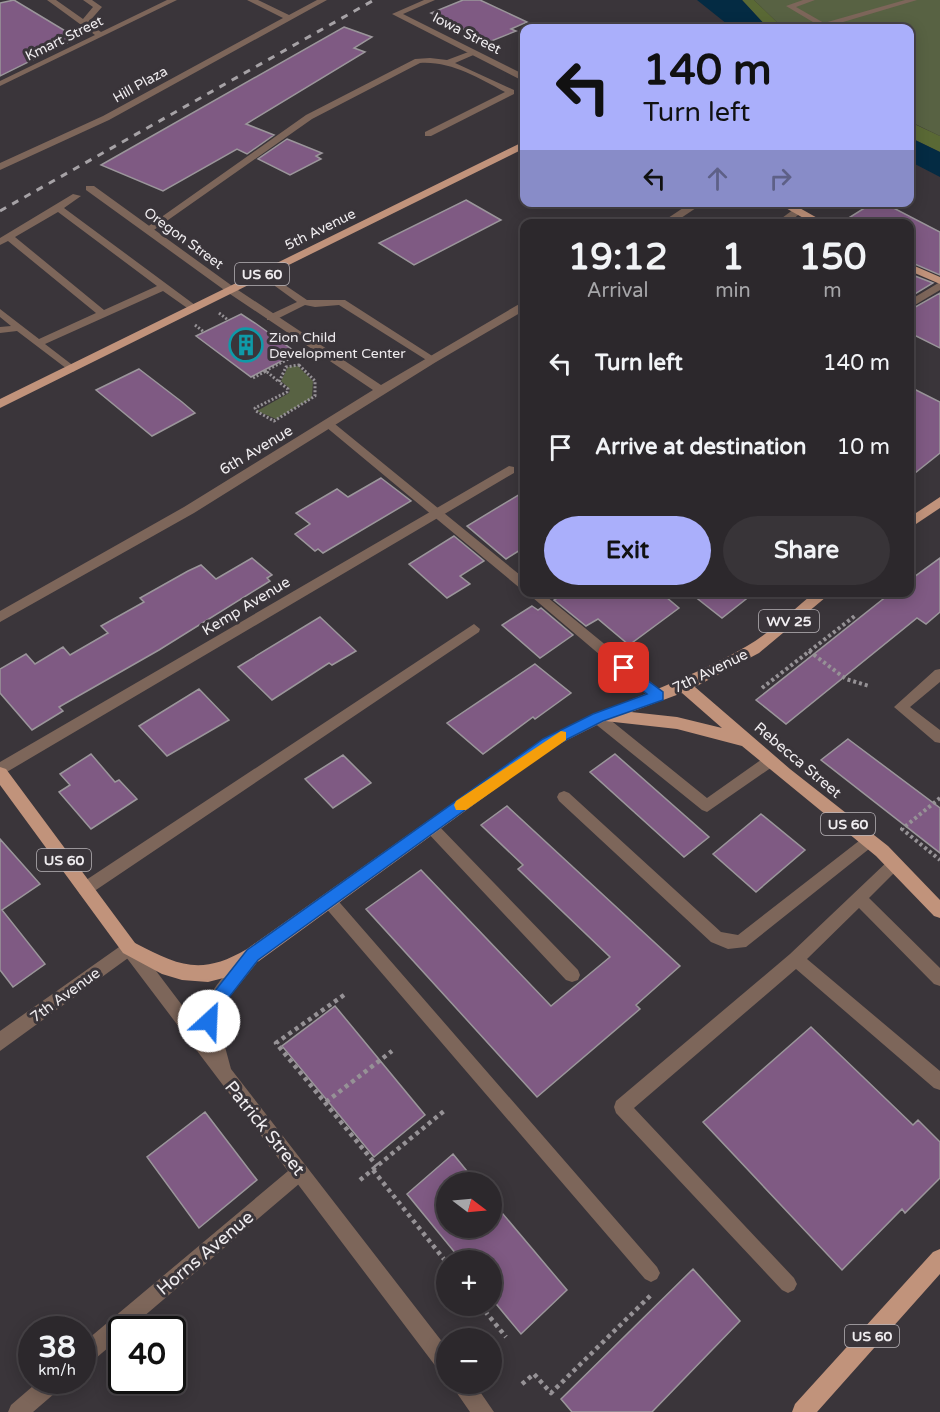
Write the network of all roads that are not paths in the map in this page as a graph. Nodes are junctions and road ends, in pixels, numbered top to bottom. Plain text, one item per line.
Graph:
1 (51, 0) edge
2 (87, 0) edge
3 (173, 0) edge
4 (251, 0) edge
5 (322, 0) edge
6 (431, 0) edge
7 (811, 0) edge
8 (913, 0) edge
9 (289, 18) junction
10 (84, 23) junction
11 (817, 24) edge
12 (832, 24) edge
13 (101, 35) junction
14 (474, 53) junction
15 (447, 63) junction
16 (520, 76) edge
17 (0, 84) edge
18 (428, 134) dead end
19 (520, 146) edge
20 (0, 167) edge
21 (90, 188) dead end
22 (76, 196) dead end
23 (692, 207) edge
24 (789, 207) edge
25 (58, 208) junction
26 (798, 212) junction
27 (672, 219) edge
28 (787, 219) edge
29 (813, 219) edge
30 (148, 230) junction
31 (5, 239) edge
32 (914, 269) edge
33 (940, 283) edge
34 (279, 284) dead end
35 (164, 287) junction
36 (231, 290) junction
37 (304, 302) junction
38 (914, 302) edge
39 (194, 308) junction
40 (520, 308) edge
41 (0, 312) edge
42 (103, 314) junction
43 (271, 318) junction
44 (20, 328) junction
45 (0, 330) edge
46 (38, 343) junction
47 (432, 359) junction
48 (71, 369) junction
49 (382, 391) junction
50 (0, 404) edge
51 (330, 424) junction
52 (509, 470) dead end
53 (940, 501) edge
54 (436, 513) junction
55 (914, 521) edge
56 (520, 582) edge
57 (538, 597) edge
58 (819, 597) edge
59 (0, 617) edge
60 (474, 629) dead end
61 (940, 674) edge
62 (684, 686) junction
63 (658, 696) junction
64 (598, 718) junction
65 (940, 738) edge
66 (750, 743) junction
67 (770, 761) junction
68 (0, 772) edge
69 (564, 797) dead end
70 (430, 827) junction
71 (869, 841) junction
72 (894, 864) junction
73 (85, 889) junction
74 (859, 898) junction
75 (329, 901) junction
76 (940, 911) edge
77 (129, 948) junction
78 (253, 955) junction
79 (796, 959) junction
80 (572, 975) dead end
81 (940, 979) edge
82 (0, 1042) edge
83 (225, 1078) junction
84 (940, 1082) edge
85 (300, 1172) junction
86 (940, 1259) edge
87 (651, 1273) dead end
88 (788, 1284) dead end
89 (96, 1345) edge
90 (436, 1351) edge
91 (39, 1394) edge
92 (469, 1394) edge
93 (18, 1412) edge
94 (483, 1412) edge
95 (803, 1412) edge

1 - 10 lane
2 - 10 lane
3 - 13 lane, Kmart Street
4 - 9 street
5 - 9 street, Hill Plaza
6 - 14 street, Iowa Street
7 - 11 lane
8 - 12 lane
9 - 20 street, Hill Plaza
10 - 13 lane
13 - 17 lane, Kmart Street
14 - 15 lane
14 - 16 street, Iowa Street
15 - 18 lane
15 - 30 lane
19 - 36 main road, 5th Avenue / US 60
21 - 30 street, Oregon Street
22 - 25 lane
23 - 27 street
24 - 26 main road
25 - 31 lane
25 - 35 lane
26 - 28 street
26 - 29 main road
30 - 36 street, Oregon Street
31 - 42 lane
32 - 33 main road
33 - 38 street
34 - 37 lane
35 - 39 lane
35 - 42 lane
36 - 39 main road, 5th Avenue / US 60
36 - 43 street, Oregon Street
37 - 43 lane
37 - 47 lane
39 - 48 main road, 5th Avenue / US 60
40 - 47 street, 6th Avenue
41 - 44 lane
42 - 46 lane
43 - 49 street, Oregon Street
44 - 45 lane
44 - 46 lane
46 - 48 lane
47 - 49 street, 6th Avenue
48 - 50 main road, 5th Avenue / US 60
49 - 51 street, 6th Avenue
51 - 54 lane
51 - 59 street, 6th Avenue
52 - 54 street, Kemp Avenue
53 - 55 main road
54 - 56 lane
54 - 68 street, Kemp Avenue
57 - 63 lane
58 - 62 main road, 7th Avenue / WV 25
60 - 73 lane
61 - 65 lane
62 - 63 main road, 7th Avenue / WV 25
62 - 66 main road, Rebecca Street
63 - 64 main road, 7th Avenue / WV 25
64 - 66 main road, US 60
64 - 67 lane
64 - 70 main road, 7th Avenue / US 60
66 - 67 main road, Rebecca Street / US 60
67 - 71 main road, Rebecca Street / US 60
68 - 73 main road, Patrick Street / US 60
69 - 71 lane
70 - 75 main road, 7th Avenue / US 60
70 - 80 lane
71 - 72 main road, Rebecca Street / US 60
72 - 74 lane
72 - 76 main road, Rebecca Street / US 60
73 - 77 main road, Patrick Street / US 60
74 - 79 lane
74 - 81 lane
75 - 78 main road, 7th Avenue / US 60
75 - 87 lane
77 - 78 main road, US 60
77 - 82 street, 7th Avenue
77 - 83 street, Patrick Street
78 - 83 street, 7th Avenue
79 - 84 lane
79 - 88 lane
83 - 85 street, Patrick Street
85 - 89 lane, Horns Avenue
85 - 90 street, Patrick Street
86 - 95 main road, US 60
91 - 93 lane
92 - 94 street

